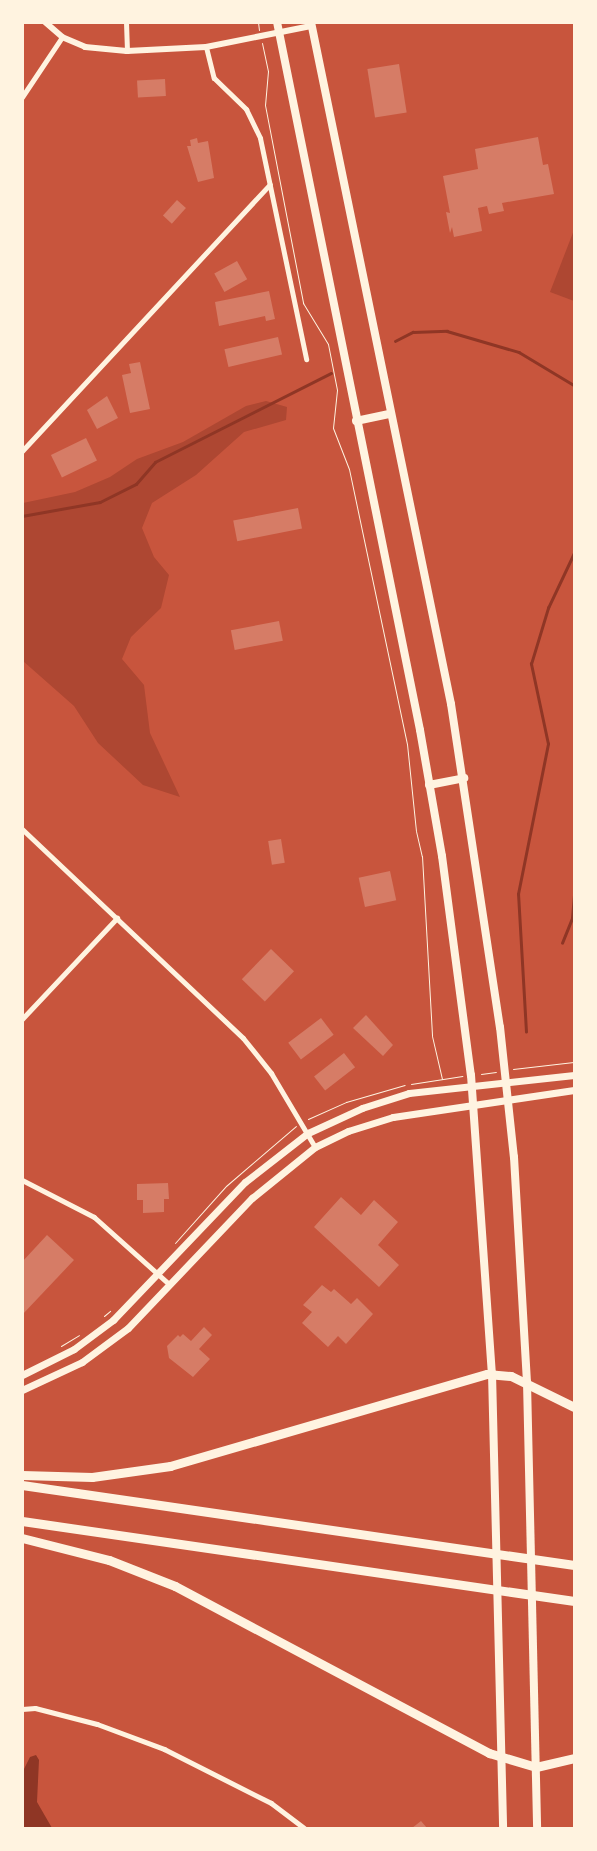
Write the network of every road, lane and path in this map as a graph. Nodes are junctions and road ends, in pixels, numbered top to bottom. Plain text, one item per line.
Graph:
1 (45, 22) edge
2 (126, 22) edge
3 (258, 22) edge
4 (277, 22) edge
5 (311, 24) edge
6 (279, 33) junction
7 (260, 36) junction
8 (62, 37) junction
9 (206, 47) junction
10 (127, 51) junction
11 (22, 97) edge
12 (270, 184) junction
13 (306, 360) dead end
14 (390, 414) junction
15 (356, 421) junction
16 (22, 451) edge
17 (464, 778) junction
18 (429, 785) junction
19 (22, 829) edge
20 (116, 918) junction
21 (22, 1019) edge
22 (574, 1062) edge
23 (503, 1071) junction
24 (471, 1075) junction
25 (574, 1076) edge
26 (504, 1082) junction
27 (473, 1085) junction
28 (574, 1090) edge
29 (506, 1102) junction
30 (474, 1105) junction
31 (308, 1134) junction
32 (315, 1147) junction
33 (22, 1180) edge
34 (158, 1274) junction
35 (169, 1284) junction
36 (492, 1374) junction
37 (22, 1375) edge
38 (528, 1382) junction
39 (22, 1390) edge
40 (574, 1407) edge
41 (22, 1475) edge
42 (22, 1485) edge
43 (22, 1521) edge
44 (22, 1538) edge
45 (574, 1565) edge
46 (574, 1601) edge
47 (22, 1709) edge
48 (501, 1756) junction
49 (574, 1758) edge
50 (536, 1767) junction
51 (304, 1828) edge
52 (503, 1828) edge
53 (537, 1828) edge

1 - 8 street
2 - 10 street
3 - 7 path
4 - 6 main road
5 - 6 street
5 - 14 main road
6 - 7 street
6 - 15 main road
7 - 9 street
7 - 24 path
8 - 10 street
8 - 11 street
9 - 10 street
9 - 12 street
12 - 13 street
12 - 16 street
14 - 15 main road
14 - 17 main road
15 - 18 main road
17 - 18 main road
17 - 23 main road
18 - 24 main road
19 - 20 street
20 - 21 street
20 - 31 street
22 - 23 path
23 - 24 path
23 - 26 main road
24 - 27 main road
25 - 26 main road
26 - 27 main road
26 - 29 main road
27 - 30 main road
27 - 31 main road
28 - 29 main road
29 - 30 main road
29 - 38 main road
30 - 32 main road
30 - 36 main road
31 - 32 street
31 - 34 main road
32 - 35 main road
33 - 34 street
34 - 35 street
34 - 37 main road
35 - 39 main road
36 - 38 highway
36 - 41 highway
36 - 48 main road
38 - 40 highway
38 - 50 main road
42 - 45 highway
43 - 46 highway
44 - 48 highway
47 - 51 street
48 - 50 highway
48 - 52 main road
49 - 50 highway
50 - 53 main road

